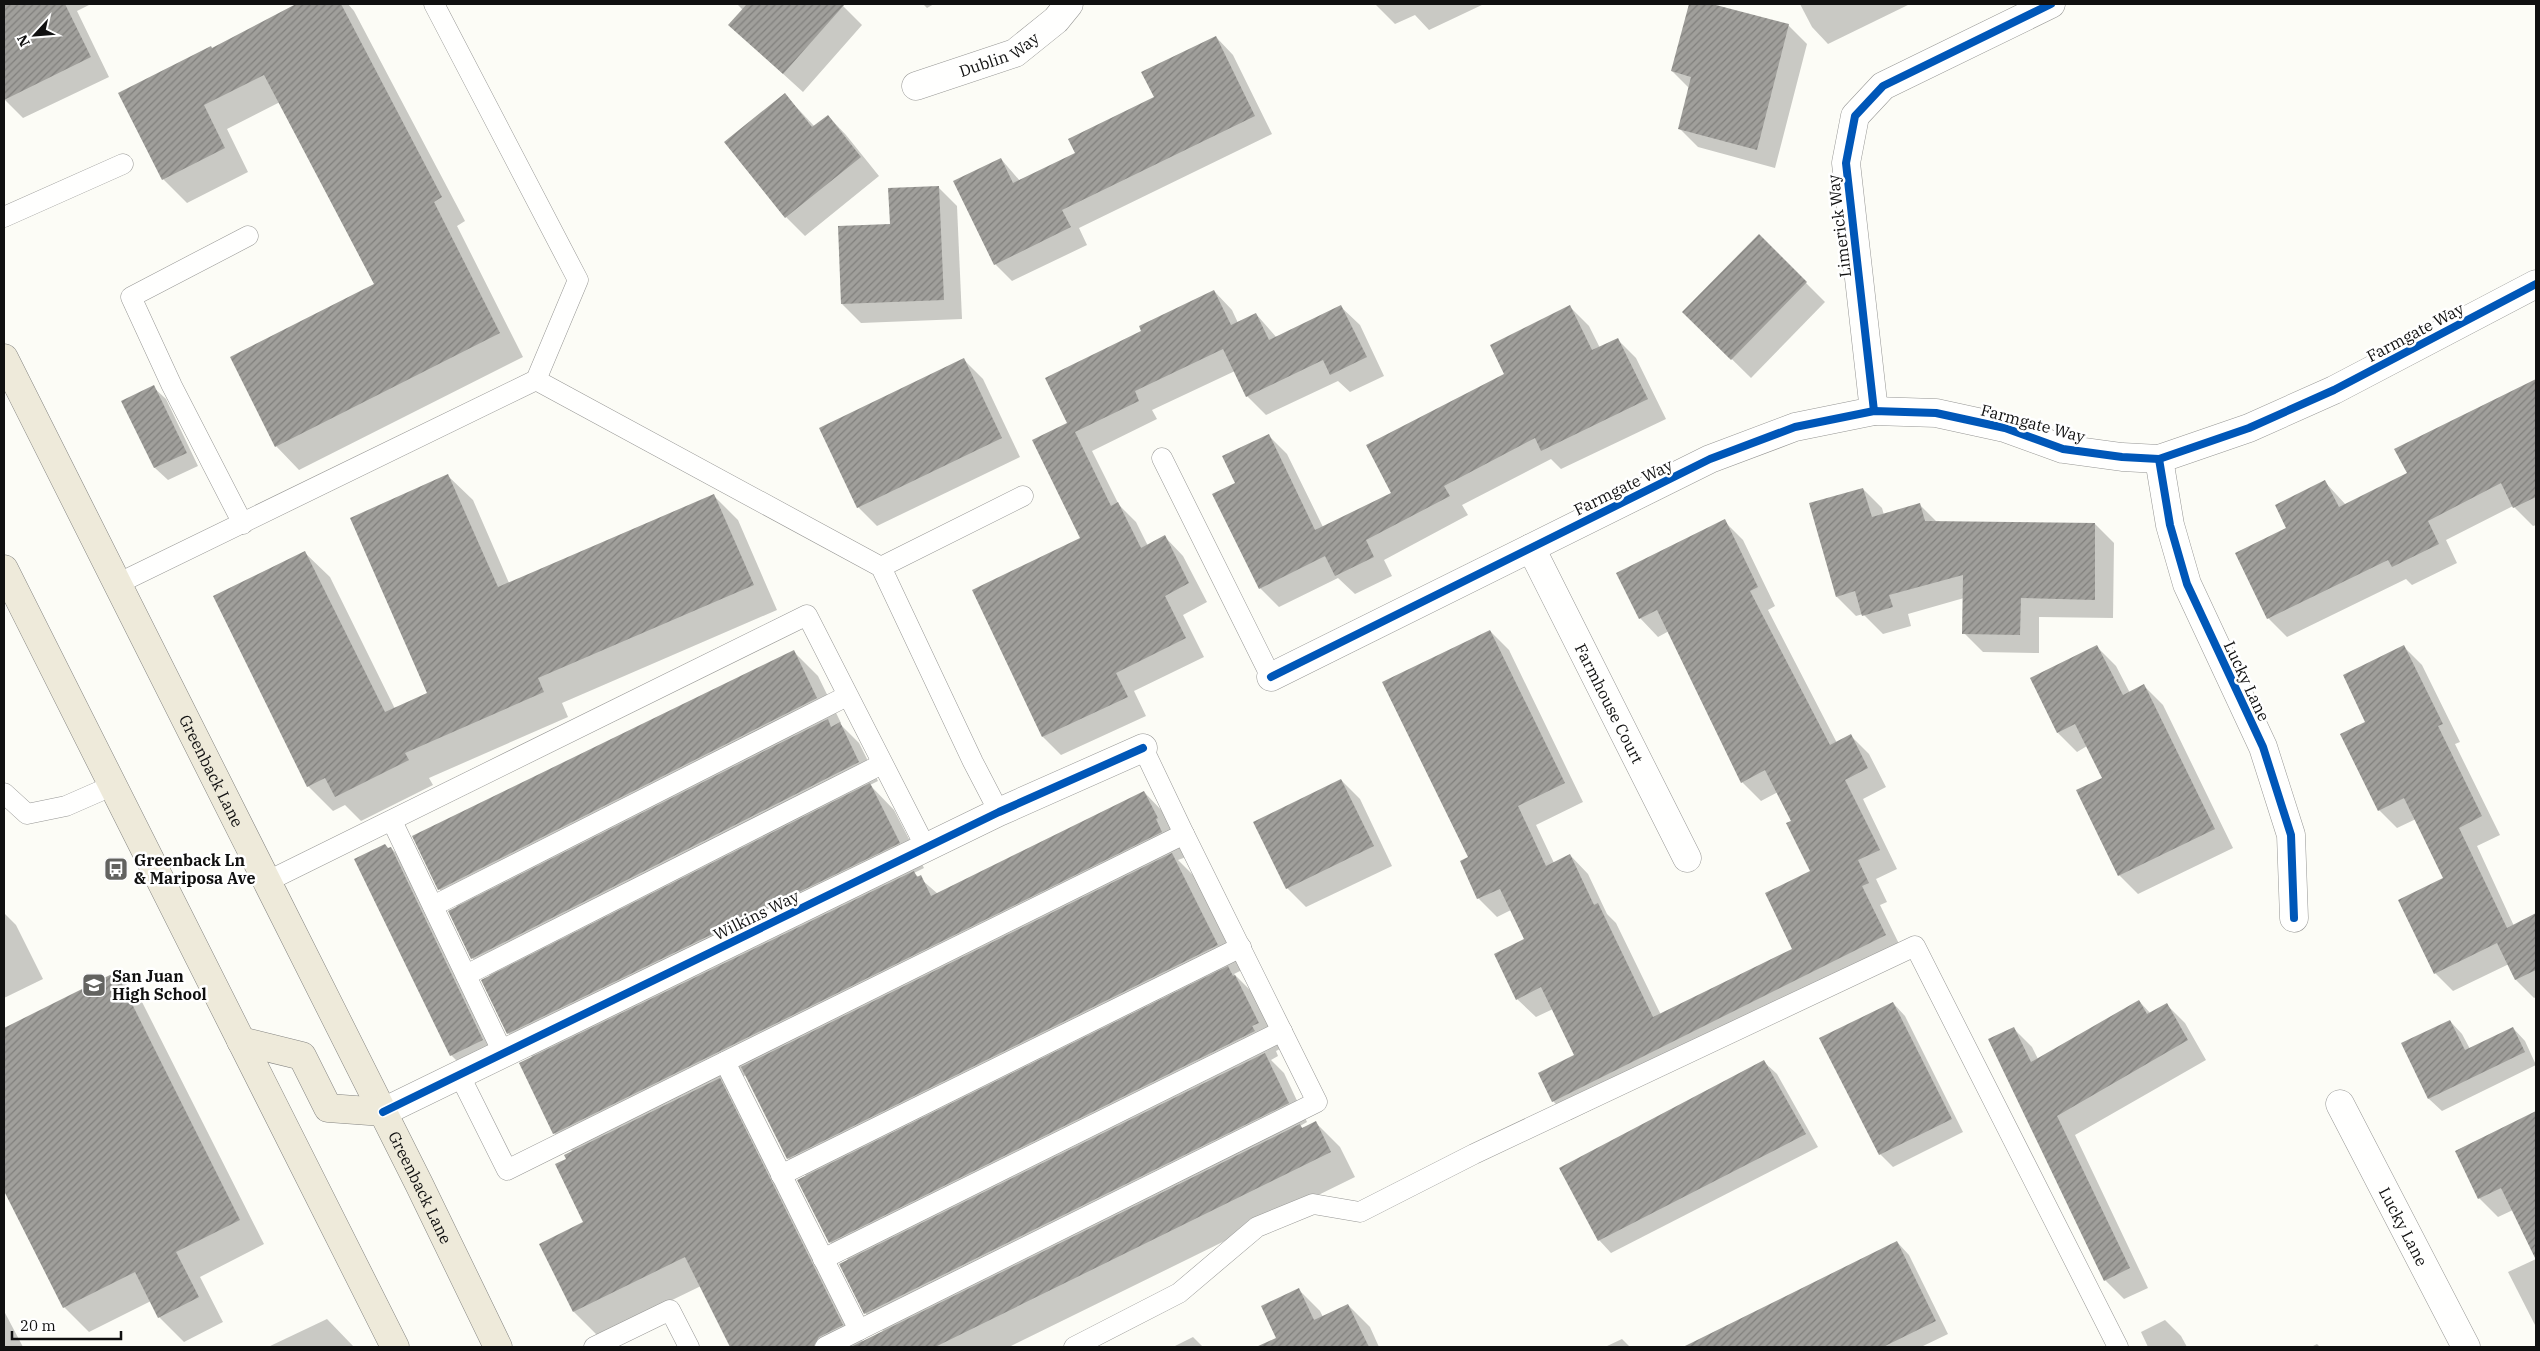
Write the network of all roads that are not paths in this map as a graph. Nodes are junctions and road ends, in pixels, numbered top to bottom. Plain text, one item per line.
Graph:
1 (434, 4) edge
2 (1069, 4) edge
3 (2051, 4) edge
4 (916, 86) dead end
5 (123, 164) dead end
6 (4, 217) edge
7 (248, 236) dead end
8 (2536, 284) edge
9 (4, 358) edge
10 (536, 380) junction
11 (1874, 411) junction
12 (1162, 458) dead end
13 (2159, 459) junction
14 (1023, 496) dead end
15 (243, 524) junction
16 (1531, 548) junction
17 (881, 567) junction
18 (4, 569) edge
19 (117, 584) junction
20 (1271, 677) joint
21 (847, 696) junction
22 (1143, 748) joint
23 (882, 764) junction
24 (114, 785) junction
25 (4, 793) edge
26 (999, 812) junction
27 (392, 821) junction
28 (1184, 834) junction
29 (926, 848) junction
30 (1688, 858) dead end
31 (266, 882) junction
32 (433, 906) junction
33 (2294, 918) dead end
34 (1240, 947) junction
35 (466, 976) junction
36 (1282, 1031) junction
37 (241, 1041) junction
38 (503, 1053) junction
39 (725, 1062) junction
40 (459, 1074) junction
41 (2340, 1104) dead end
42 (383, 1112) junction
43 (781, 1175) junction
44 (823, 1259) junction
45 (859, 1330) junction
46 (395, 1347) edge
47 (498, 1347) edge
48 (594, 1347) edge
49 (688, 1347) edge
50 (825, 1347) edge
51 (1074, 1347) edge
52 (2118, 1347) edge
53 (2466, 1347) edge

1 - 10 lane
2 - 4 street, Dublin Way
3 - 11 street, Limerick Way
5 - 6 lane
7 - 15 lane
8 - 13 street, Farmgate Way
9 - 19 main road, Greenback Lane
10 - 15 lane
10 - 17 lane
11 - 13 street, Farmgate Way
11 - 16 street, Farmgate Way
12 - 20 lane
13 - 33 street, Lucky Lane
14 - 17 lane
15 - 19 lane
16 - 20 street, Farmgate Way
16 - 30 street, Farmhouse Court
17 - 26 lane
18 - 24 main road
19 - 31 main road, Greenback Lane
21 - 23 lane
21 - 27 lane
21 - 32 lane
22 - 26 street, Wilkins Way
22 - 28 lane
23 - 29 lane
23 - 35 lane
24 - 25 lane
24 - 37 main road
26 - 29 street, Wilkins Way
27 - 31 lane
27 - 32 lane
28 - 34 lane
28 - 39 lane
29 - 38 street, Wilkins Way
31 - 42 main road, Greenback Lane
32 - 35 lane
34 - 36 lane
34 - 43 lane
35 - 38 lane
36 - 44 lane
36 - 45 lane
37 - 42 main road
37 - 46 main road
38 - 40 street, Wilkins Way
39 - 40 lane
39 - 43 lane
40 - 42 street, Wilkins Way
41 - 53 street, Lucky Lane
42 - 47 main road, Greenback Lane
43 - 44 lane
44 - 45 lane
45 - 50 lane
48 - 49 lane
51 - 52 lane

